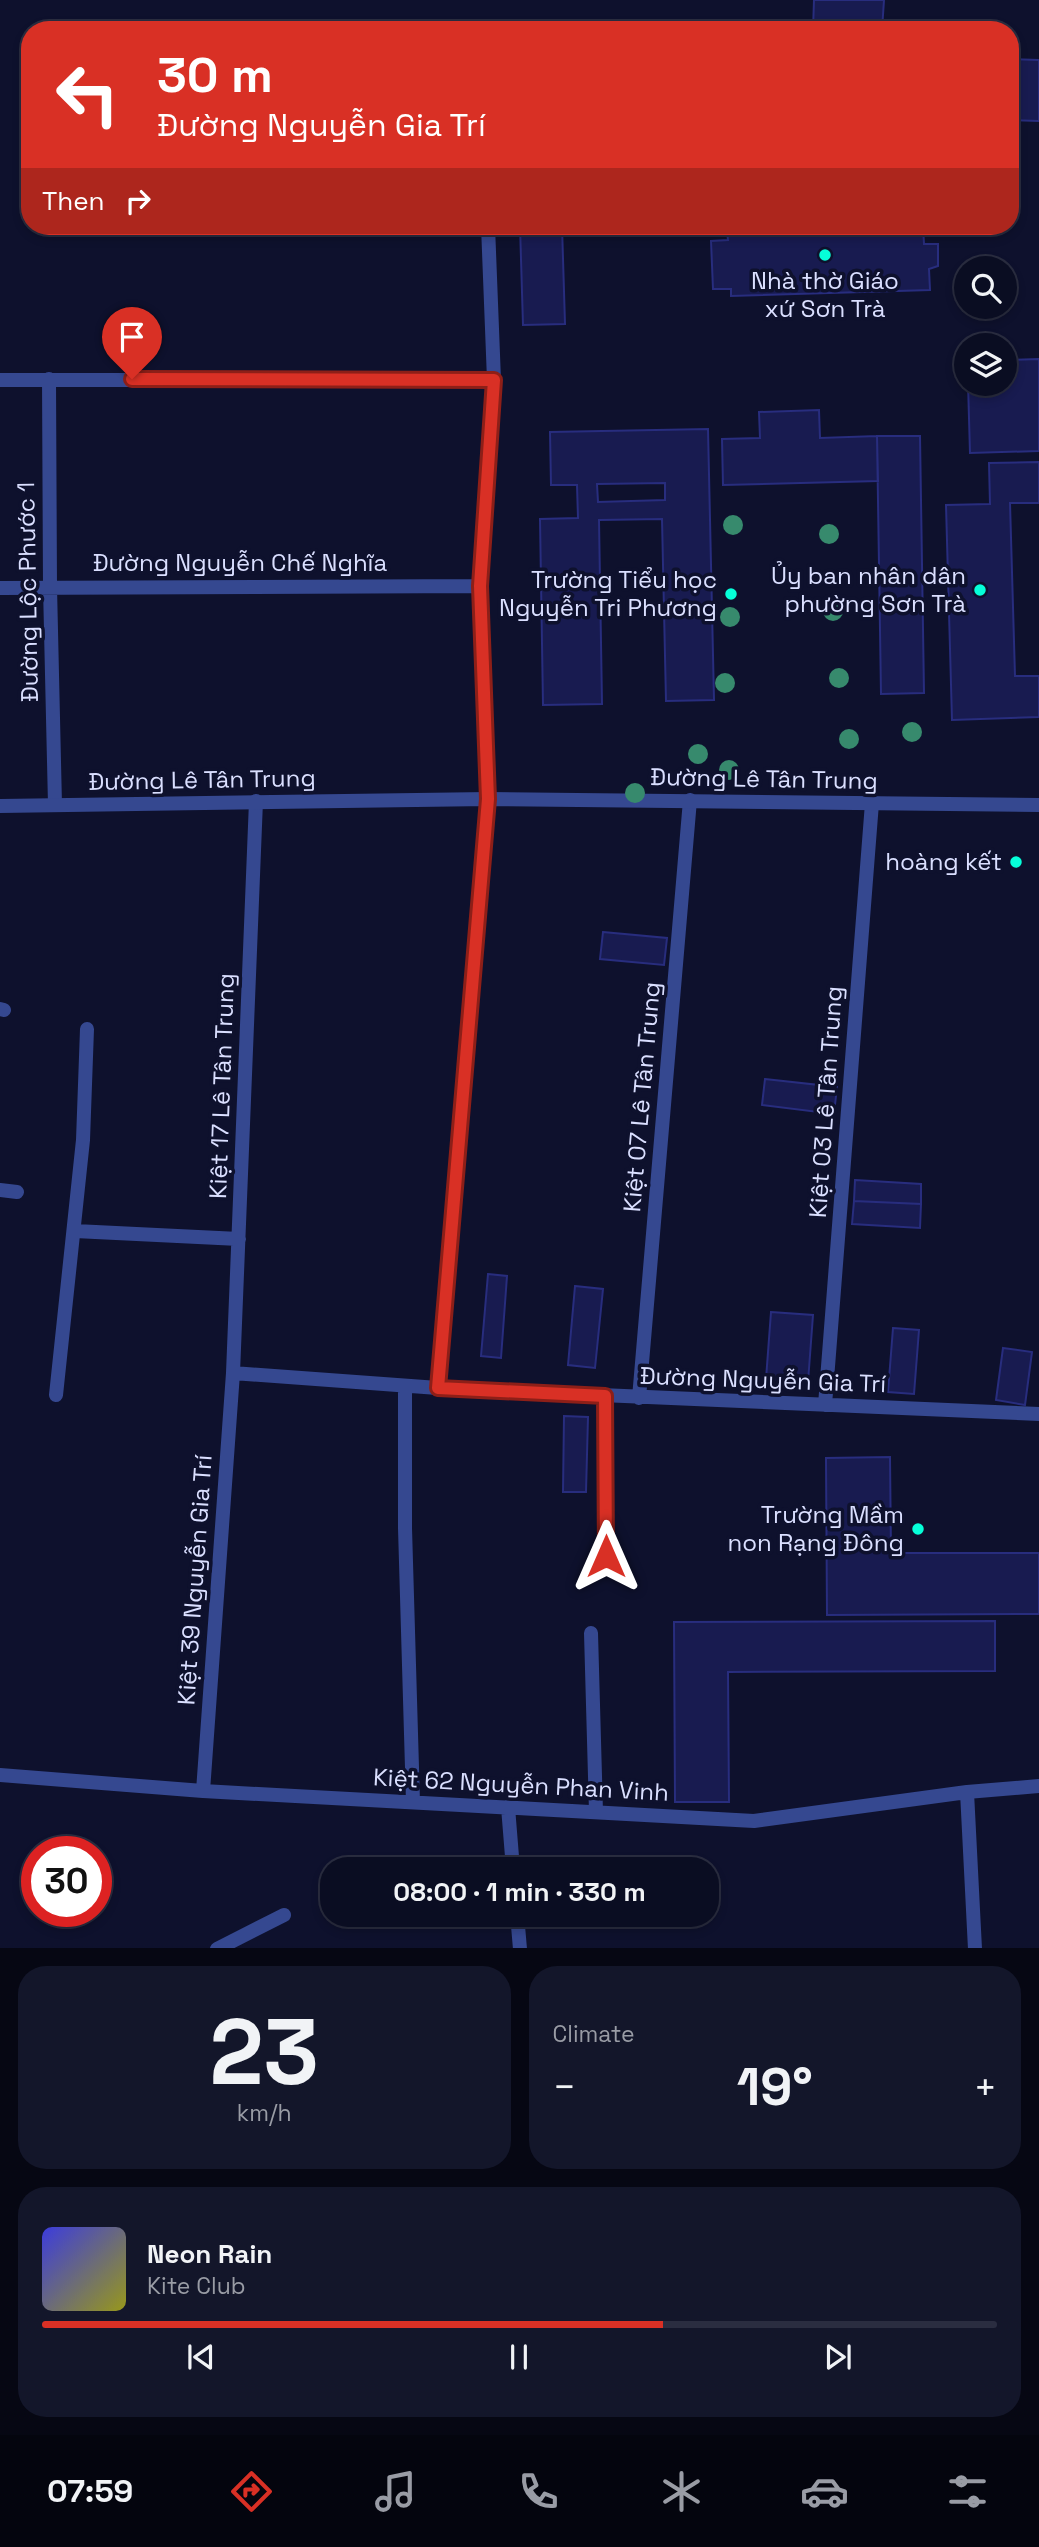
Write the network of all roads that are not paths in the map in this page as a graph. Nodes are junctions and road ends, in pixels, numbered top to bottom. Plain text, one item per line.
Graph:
1 (488, 235) edge
2 (49, 379) junction
3 (0, 380) edge
4 (494, 380) junction
5 (480, 586) junction
6 (50, 587) junction
7 (0, 588) edge
8 (488, 799) junction
9 (690, 800) junction
10 (256, 801) junction
11 (872, 803) junction
12 (55, 805) junction
13 (1039, 805) edge
14 (0, 806) edge
15 (88, 1030) dead end
16 (0, 1190) edge
17 (17, 1192) dead end
18 (75, 1231) junction
19 (239, 1239) junction
20 (233, 1373) junction
21 (405, 1386) junction
22 (438, 1388) junction
23 (56, 1395) dead end
24 (605, 1396) junction
25 (639, 1398) junction
26 (825, 1405) junction
27 (1039, 1414) edge
28 (606, 1556) dead end
29 (591, 1633) dead end
30 (0, 1775) edge
31 (1039, 1786) edge
32 (203, 1791) junction
33 (967, 1792) junction
34 (412, 1802) junction
35 (508, 1807) junction
36 (596, 1812) junction
37 (512, 1857) edge
38 (284, 1914) dead end
39 (518, 1927) edge
40 (217, 1948) edge
41 (520, 1948) edge
42 (975, 1948) edge

1 - 4 street
2 - 3 street
2 - 4 street
2 - 6 street, Đường Lộc Phước 1
4 - 5 street
5 - 6 street, Đường Nguyễn Chế Nghĩa
5 - 8 street
6 - 7 street, Đường Nguyễn Chế Nghĩa
6 - 12 street, Đường Lộc Phước 1
8 - 9 street, Đường Lê Tân Trung
8 - 10 street, Đường Lê Tân Trung
8 - 22 street
9 - 11 street, Đường Lê Tân Trung
9 - 25 street, Kiệt 07 Lê Tân Trung
10 - 12 street, Đường Lê Tân Trung
10 - 19 street, Kiệt 17 Lê Tân Trung
11 - 13 street, Đường Lê Tân Trung
11 - 26 street, Kiệt 03 Lê Tân Trung
12 - 14 street, Đường Lê Tân Trung
15 - 18 street
16 - 17 street
18 - 19 street
18 - 23 street
19 - 20 street, Kiệt 17 Lê Tân Trung
20 - 21 street, Đường Nguyễn Gia Trí
20 - 32 street, Kiệt 39 Nguyễn Gia Trí
21 - 22 street, Đường Nguyễn Gia Trí
21 - 34 street
22 - 24 street, Đường Nguyễn Gia Trí
24 - 25 street, Đường Nguyễn Gia Trí
24 - 28 street
25 - 26 street, Đường Nguyễn Gia Trí
26 - 27 street, Đường Nguyễn Gia Trí
29 - 36 street
30 - 32 street, Kiệt 62 Nguyễn Phan Vinh
31 - 33 street, Kiệt 62 Nguyễn Phan Vinh
32 - 34 street, Kiệt 62 Nguyễn Phan Vinh
33 - 36 street, Kiệt 62 Nguyễn Phan Vinh
33 - 42 street
34 - 35 street, Kiệt 62 Nguyễn Phan Vinh
35 - 36 street, Kiệt 62 Nguyễn Phan Vinh
35 - 37 street
38 - 40 street
39 - 41 street

